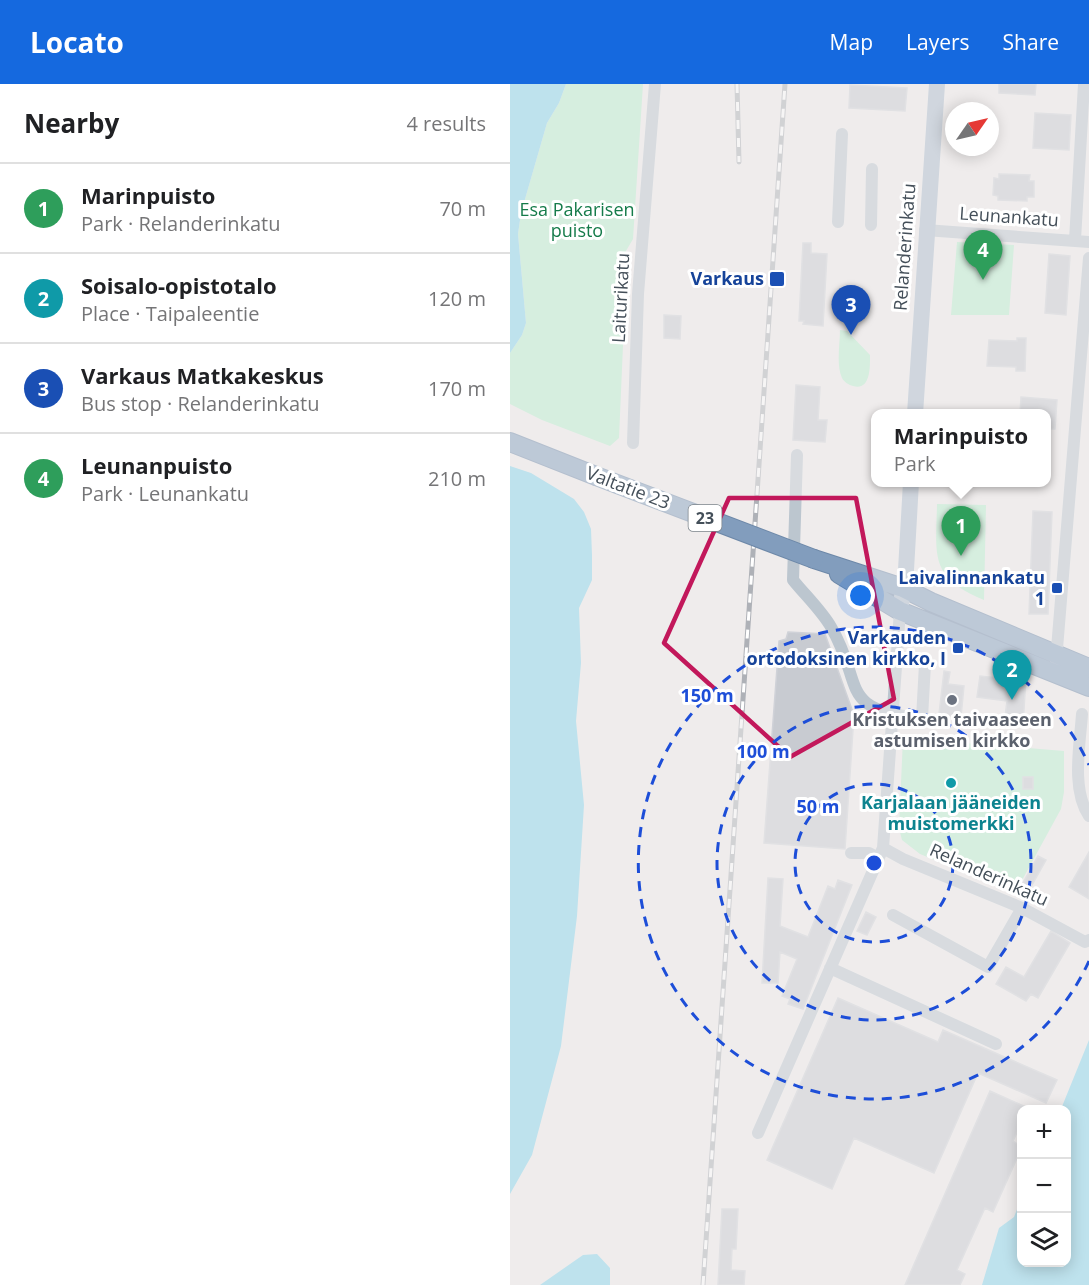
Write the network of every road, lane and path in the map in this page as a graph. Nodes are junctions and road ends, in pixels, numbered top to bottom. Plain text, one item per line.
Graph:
1 (655, 84) edge
2 (937, 84) edge
3 (1084, 84) edge
4 (842, 135) dead end
5 (872, 169) dead end
6 (838, 222) dead end
7 (871, 225) dead end
8 (925, 230) junction
9 (1075, 240) junction
10 (1089, 242) edge
11 (1089, 258) edge
12 (915, 409) edge
13 (510, 442) edge
14 (633, 443) dead end
15 (798, 455) dead end
16 (911, 487) edge
17 (818, 561) junction
18 (903, 588) junction
19 (900, 611) junction
20 (1056, 662) junction
21 (925, 664) dead end
22 (1089, 668) edge
23 (1089, 687) edge
24 (1082, 714) dead end
25 (890, 715) junction
26 (1089, 816) edge
27 (851, 853) dead end
28 (880, 853) junction
29 (1022, 908) junction
30 (893, 915) dead end
31 (1087, 941) edge
32 (830, 969) junction
33 (996, 1044) dead end
34 (758, 1133) dead end

1 - 14 street, Laiturikatu
2 - 8 main road, Relanderinkatu
3 - 9 street
4 - 6 street
5 - 7 street
8 - 9 street, Leunankatu
8 - 12 main road, Relanderinkatu
9 - 10 street, Leunankatu
11 - 20 street
13 - 17 highway, Valtatie 23 / 23, bridge
15 - 25 street
16 - 18 main road
17 - 18 highway, Valtatie 23 / 23
17 - 19 highway, Valtatie 23 / 23
18 - 19 main road
18 - 20 highway, 23
19 - 20 highway, 23
19 - 25 street
20 - 22 highway, 23
20 - 23 highway, 23
21 - 25 street
24 - 26 street
25 - 28 street
27 - 28 street, Relanderinkatu
28 - 29 street, Relanderinkatu
28 - 32 street
29 - 30 street
29 - 31 street, Relanderinkatu
32 - 33 street
32 - 34 street

